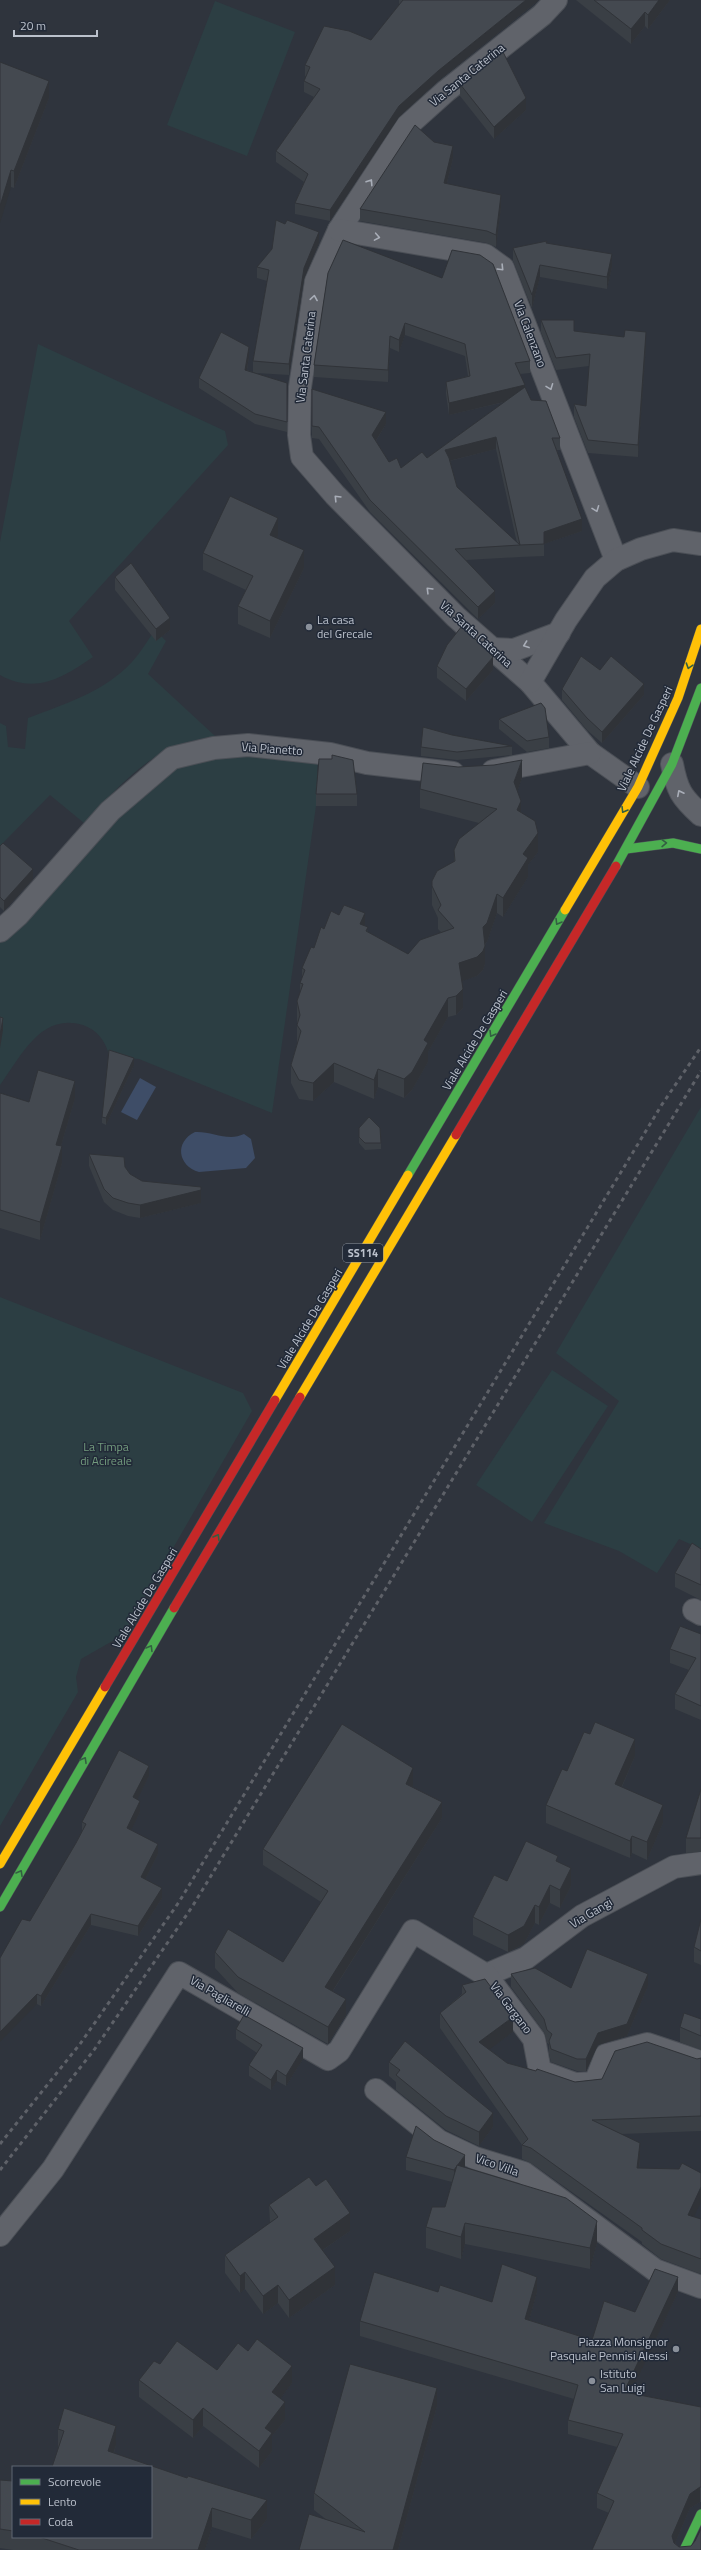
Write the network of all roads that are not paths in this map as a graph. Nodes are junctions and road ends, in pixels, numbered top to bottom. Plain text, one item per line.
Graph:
1 (556, 0) edge
2 (339, 230) junction
3 (701, 544) edge
4 (616, 560) junction
5 (701, 629) edge
6 (559, 633) junction
7 (492, 649) junction
8 (530, 682) junction
9 (701, 688) edge
10 (590, 752) junction
11 (672, 764) junction
12 (638, 787) junction
13 (701, 815) edge
14 (626, 849) junction
15 (701, 849) edge
16 (0, 931) edge
17 (0, 1864) edge
18 (701, 1864) edge
19 (0, 1907) edge
20 (486, 1975) junction
21 (701, 2062) edge
22 (376, 2090) dead end
23 (0, 2234) edge
24 (701, 2286) edge
25 (701, 2514) edge
26 (684, 2550) edge

2 -> 1 street, Via Santa Caterina
2 -> 4 street, Via Calenzano
7 -> 2 street, Via Santa Caterina
3 - 4 street
4 - 6 street
5 -> 12 main road, Viale Alcide De Gasperi / SS114
6 -> 7 street
6 - 8 street
7 - 8 street, Via Santa Caterina
8 - 10 street, Via Santa Caterina
9 - 11 main road, SS114
10 - 12 street, Via Santa Caterina
10 - 16 street, Via Pianetto
13 -> 11 street
11 - 14 main road, SS114
12 -> 17 main road, Viale Alcide De Gasperi / SS114
14 -> 15 main road
19 -> 14 main road, SS114
18 - 20 street, Via Gangi
20 - 21 street, Via Gargano
20 - 23 street, Via Pagliarelli
22 - 24 street, Vico Villa
25 - 26 main road

